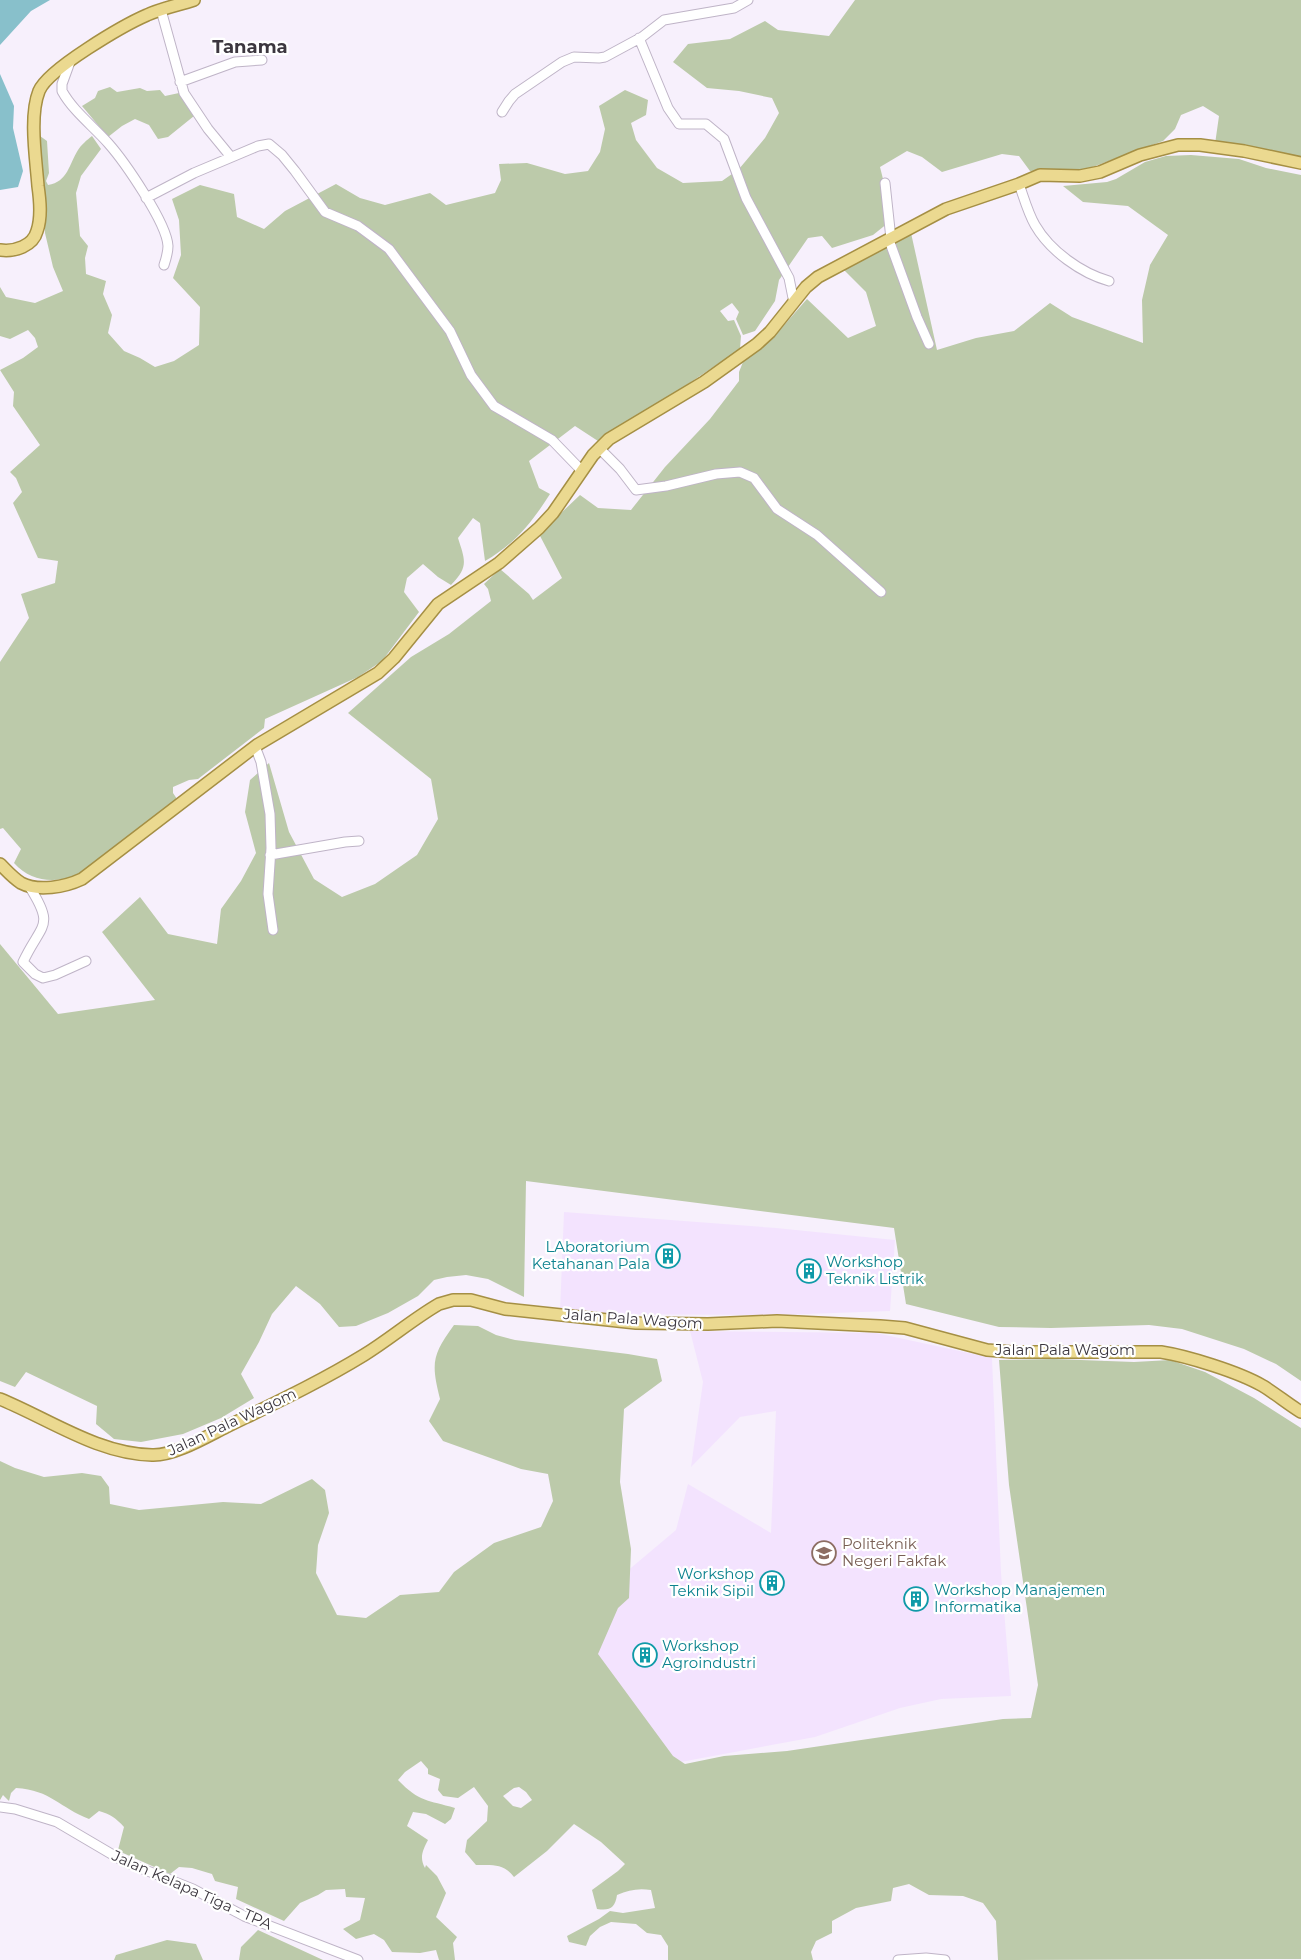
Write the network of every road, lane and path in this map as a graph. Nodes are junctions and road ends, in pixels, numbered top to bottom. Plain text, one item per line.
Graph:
1 (194, 0) edge
2 (748, 0) edge
3 (161, 10) junction
4 (639, 38) junction
5 (262, 60) dead end
6 (70, 62) junction
7 (180, 82) junction
8 (502, 112) dead end
9 (231, 157) junction
10 (1301, 163) edge
11 (885, 183) dead end
12 (1019, 184) junction
13 (146, 198) junction
14 (890, 240) junction
15 (0, 250) edge
16 (164, 264) dead end
17 (1109, 281) dead end
18 (794, 303) junction
19 (929, 344) dead end
20 (599, 448) junction
21 (582, 471) junction
22 (881, 592) dead end
23 (255, 746) junction
24 (359, 841) dead end
25 (270, 855) junction
26 (0, 864) edge
27 (29, 886) junction
28 (273, 930) dead end
29 (86, 961) dead end
30 (0, 1399) edge
31 (1301, 1412) edge
32 (0, 1807) edge
33 (358, 1960) edge
34 (898, 1960) edge
35 (946, 1960) edge

1 - 3 main road
2 - 4 street
3 - 6 main road
3 - 7 street
4 - 8 street
4 - 18 street
5 - 7 street
6 - 13 street
6 - 15 main road
7 - 9 street
9 - 13 street
9 - 21 street
10 - 12 main road
11 - 14 street
12 - 14 main road
12 - 17 street
13 - 16 street
14 - 18 main road
14 - 19 street
18 - 20 main road
20 - 21 main road
20 - 22 street
21 - 23 main road
23 - 25 street
23 - 27 main road
24 - 25 street
25 - 28 street
26 - 27 main road
27 - 29 street
30 - 31 main road, Jalan Pala Wagom
32 - 33 street, Jalan Kelapa Tiga - TPA
34 - 35 street

